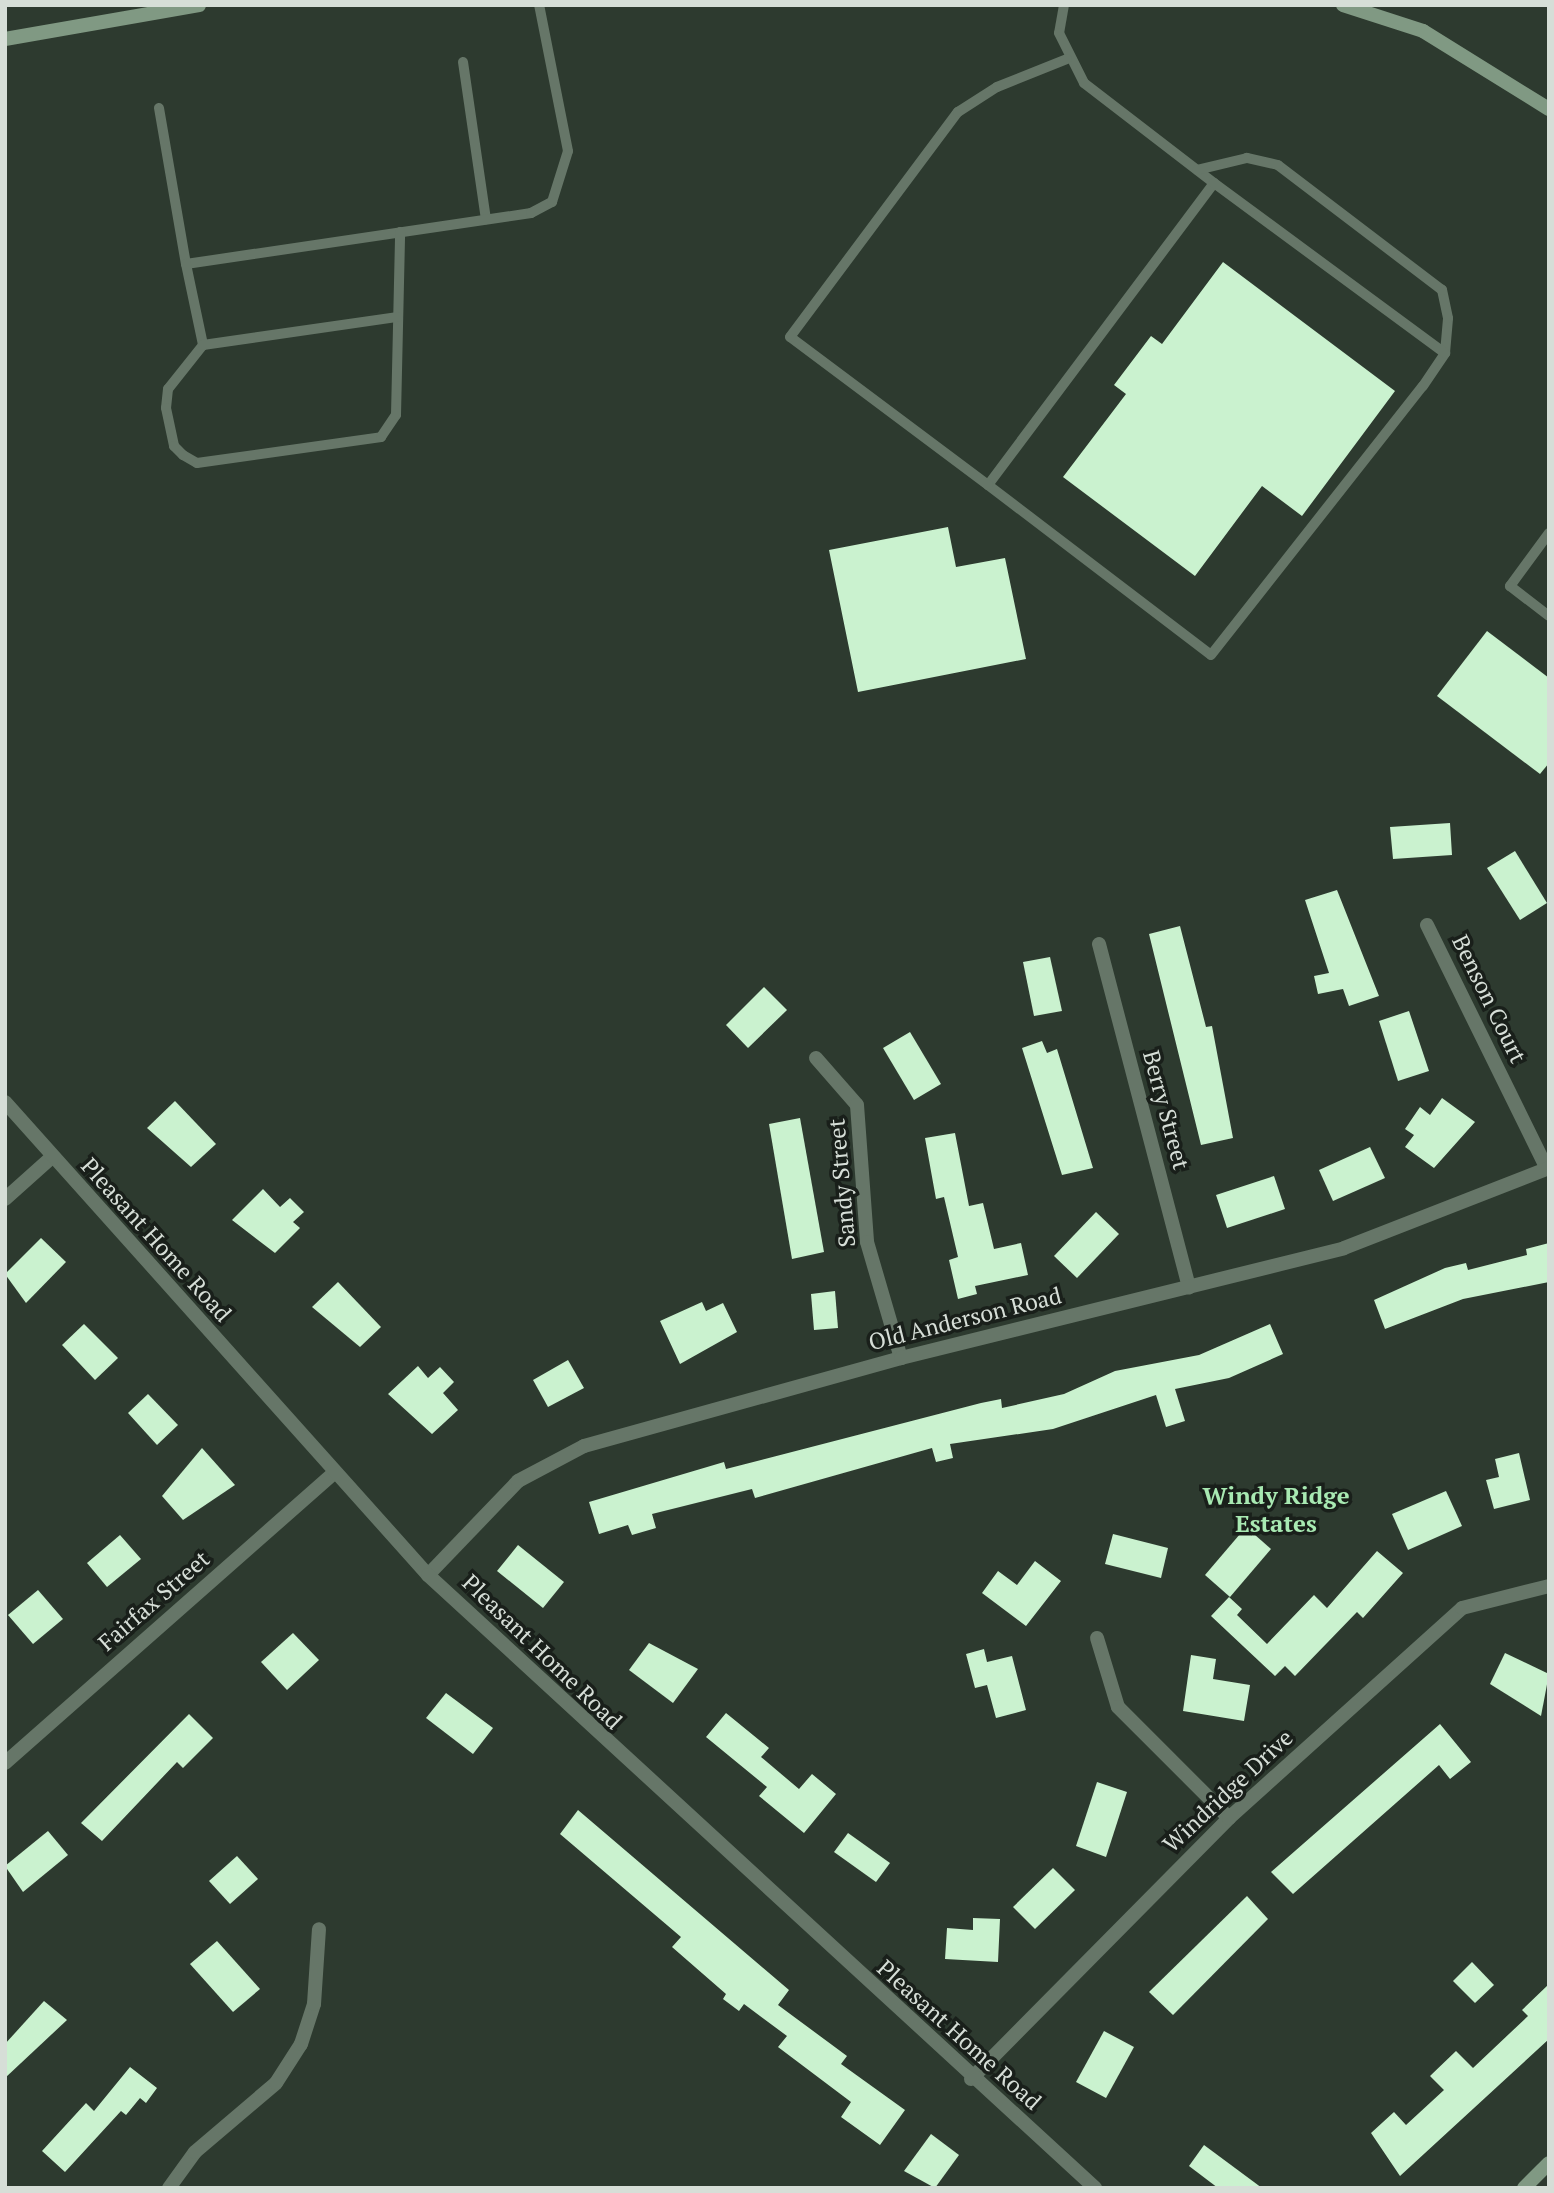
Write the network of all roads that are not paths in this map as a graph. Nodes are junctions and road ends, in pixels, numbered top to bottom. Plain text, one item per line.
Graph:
1 (199, 5) edge
2 (539, 5) edge
3 (1064, 5) edge
4 (1343, 5) edge
5 (5, 39) edge
6 (1067, 59) junction
7 (463, 62) dead end
8 (159, 108) dead end
9 (1549, 109) edge
10 (1196, 170) junction
11 (1214, 183) junction
12 (486, 219) junction
13 (400, 232) junction
14 (186, 264) junction
15 (398, 317) junction
16 (203, 345) junction
17 (1445, 353) junction
18 (988, 485) junction
19 (1549, 533) edge
20 (1549, 616) edge
21 (1427, 925) dead end
22 (1099, 944) dead end
23 (816, 1058) dead end
24 (5, 1102) edge
25 (52, 1157) junction
26 (1548, 1169) edge
27 (5, 1199) edge
28 (1189, 1287) junction
29 (901, 1358) junction
30 (333, 1474) junction
31 (428, 1575) junction
32 (1549, 1586) edge
33 (1097, 1638) dead end
34 (5, 1763) edge
35 (1229, 1818) junction
36 (320, 1928) dead end
37 (971, 2079) junction
38 (1549, 2163) edge
39 (169, 2188) edge
40 (1095, 2188) edge
41 (1524, 2188) edge

1 - 5 main road
2 - 12 lane
3 - 6 lane
4 - 9 main road
6 - 10 lane
6 - 18 lane
7 - 12 lane
8 - 14 lane
10 - 11 lane
10 - 17 lane
11 - 17 lane
11 - 18 lane
12 - 13 lane
13 - 14 lane
13 - 15 lane
14 - 16 lane
15 - 16 lane
15 - 16 lane
17 - 18 lane
19 - 20 lane
21 - 26 street, Benson Court
22 - 28 street, Berry Street
23 - 29 street, Sandy Street
24 - 25 street, Pleasant Home Road
25 - 27 street
25 - 30 street, Pleasant Home Road
26 - 28 street, Old Anderson Road
28 - 29 street, Old Anderson Road
29 - 31 street, Old Anderson Road
30 - 31 street, Pleasant Home Road
30 - 34 street, Fairfax Street
31 - 37 street, Pleasant Home Road
32 - 35 street, Windridge Drive
33 - 35 street
35 - 37 street, Windridge Drive
36 - 39 street
37 - 40 street, Pleasant Home Road
38 - 41 main road

